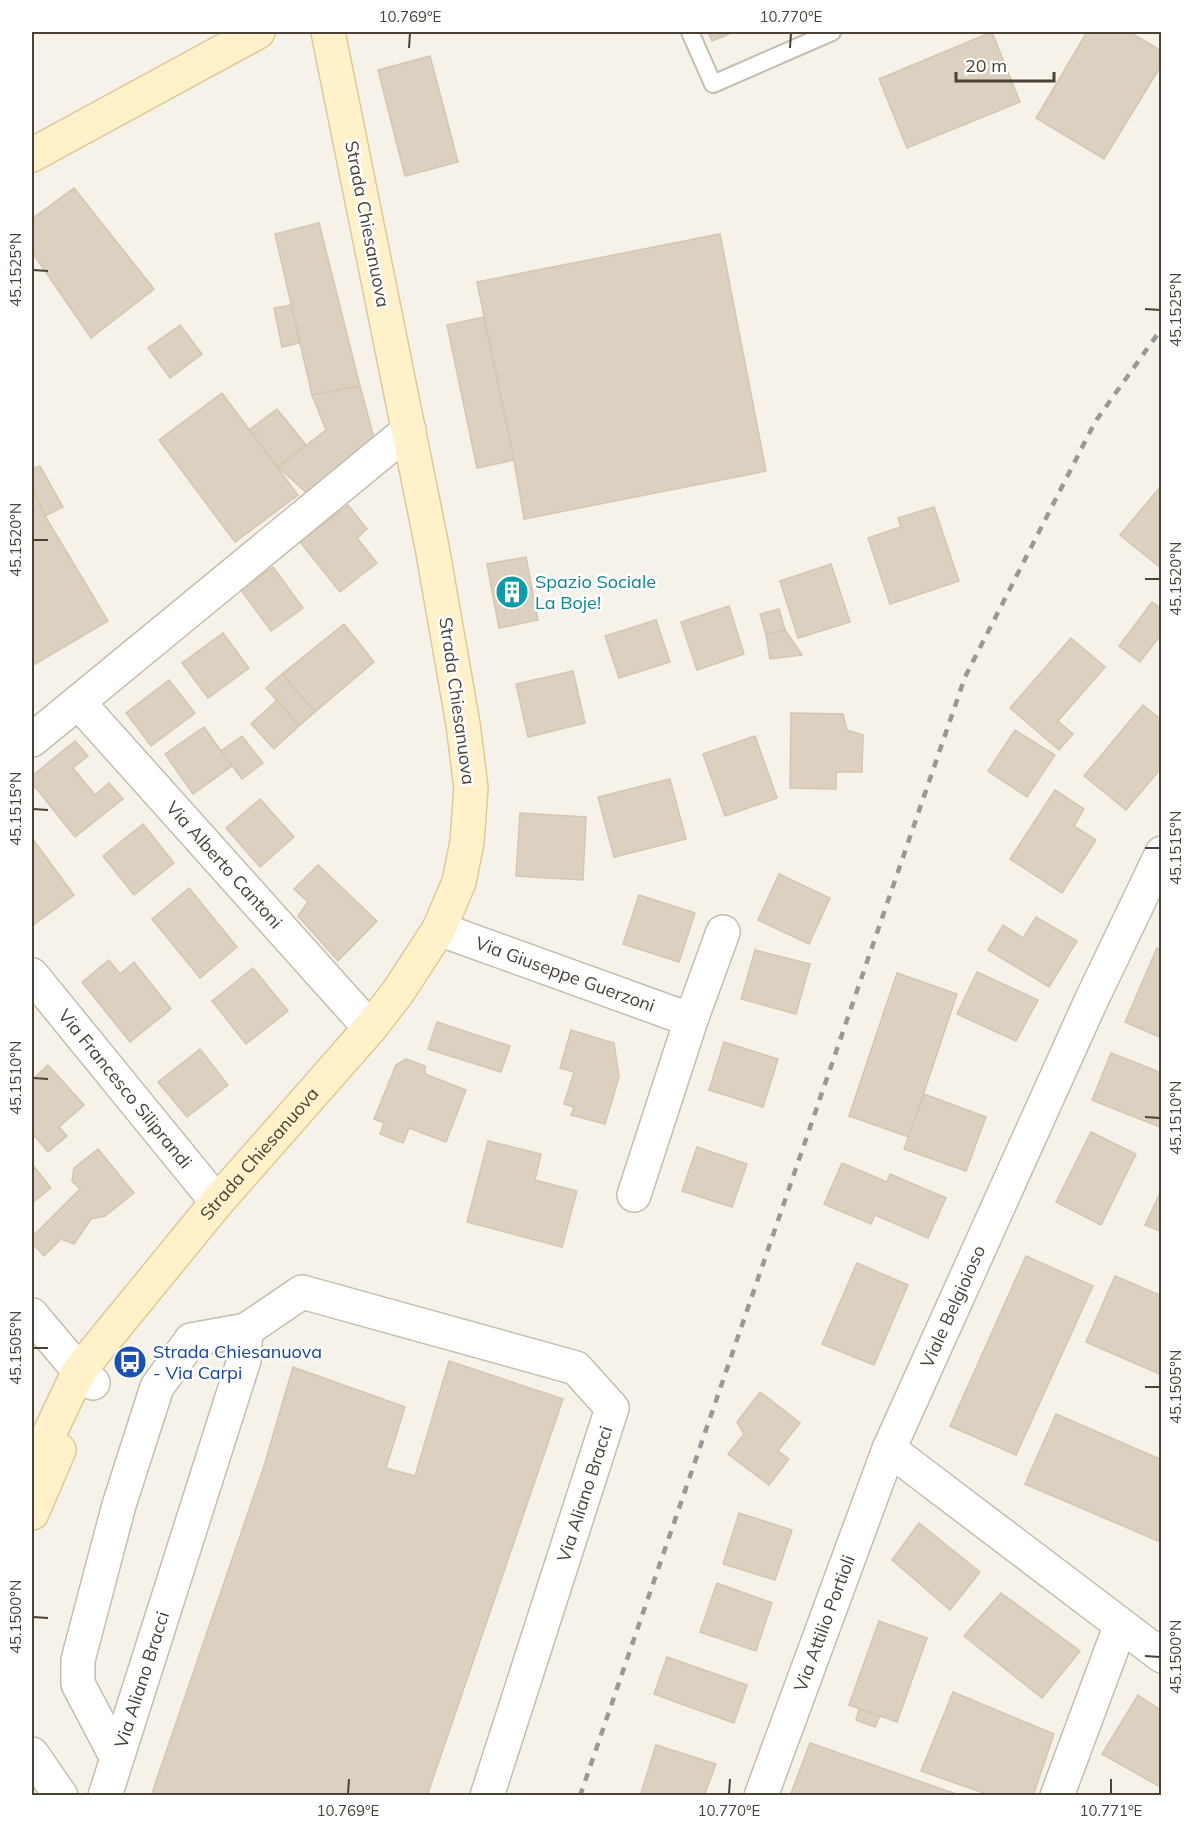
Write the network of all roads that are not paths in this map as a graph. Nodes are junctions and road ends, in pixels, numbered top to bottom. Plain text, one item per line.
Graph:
1 (258, 32) edge
2 (328, 32) edge
3 (690, 32) edge
4 (832, 32) edge
5 (32, 156) edge
6 (409, 429) junction
7 (78, 702) junction
8 (32, 740) edge
9 (1161, 853) edge
10 (439, 929) junction
11 (723, 932) dead end
12 (32, 975) edge
13 (691, 1020) junction
14 (370, 1028) junction
15 (634, 1195) dead end
16 (218, 1202) junction
17 (32, 1315) edge
18 (246, 1330) junction
19 (86, 1377) junction
20 (889, 1449) junction
21 (32, 1470) edge
22 (32, 1513) edge
23 (1120, 1627) junction
24 (1161, 1656) edge
25 (32, 1754) edge
26 (116, 1756) junction
27 (32, 1794) edge
28 (38, 1796) edge
29 (61, 1796) edge
30 (105, 1796) edge
31 (487, 1796) edge
32 (761, 1796) edge
33 (1057, 1796) edge

1 - 5 main road
2 - 6 main road, Strada Chiesanuova
3 - 4 lane
6 - 7 street
6 - 10 main road, Strada Chiesanuova
7 - 8 street
7 - 14 street, Via Alberto Cantoni
9 - 20 street, Viale Belgioioso
10 - 13 street, Via Giuseppe Guerzoni
10 - 14 main road, Strada Chiesanuova
11 - 13 street
12 - 16 street, Via Francesco Siliprandi
13 - 15 street
14 - 16 main road, Strada Chiesanuova
16 - 19 main road, Strada Chiesanuova
17 - 19 street
18 - 26 street, Via Aliano Bracci
18 - 26 street, Via Aliano Bracci
18 - 31 street, Via Aliano Bracci
19 - 21 main road, Strada Chiesanuova
19 - 22 main road, Strada Chiesanuova
20 - 23 street
20 - 32 street, Via Attilio Portioli
23 - 24 street
23 - 33 street
25 - 29 street
26 - 30 street
27 - 28 street

